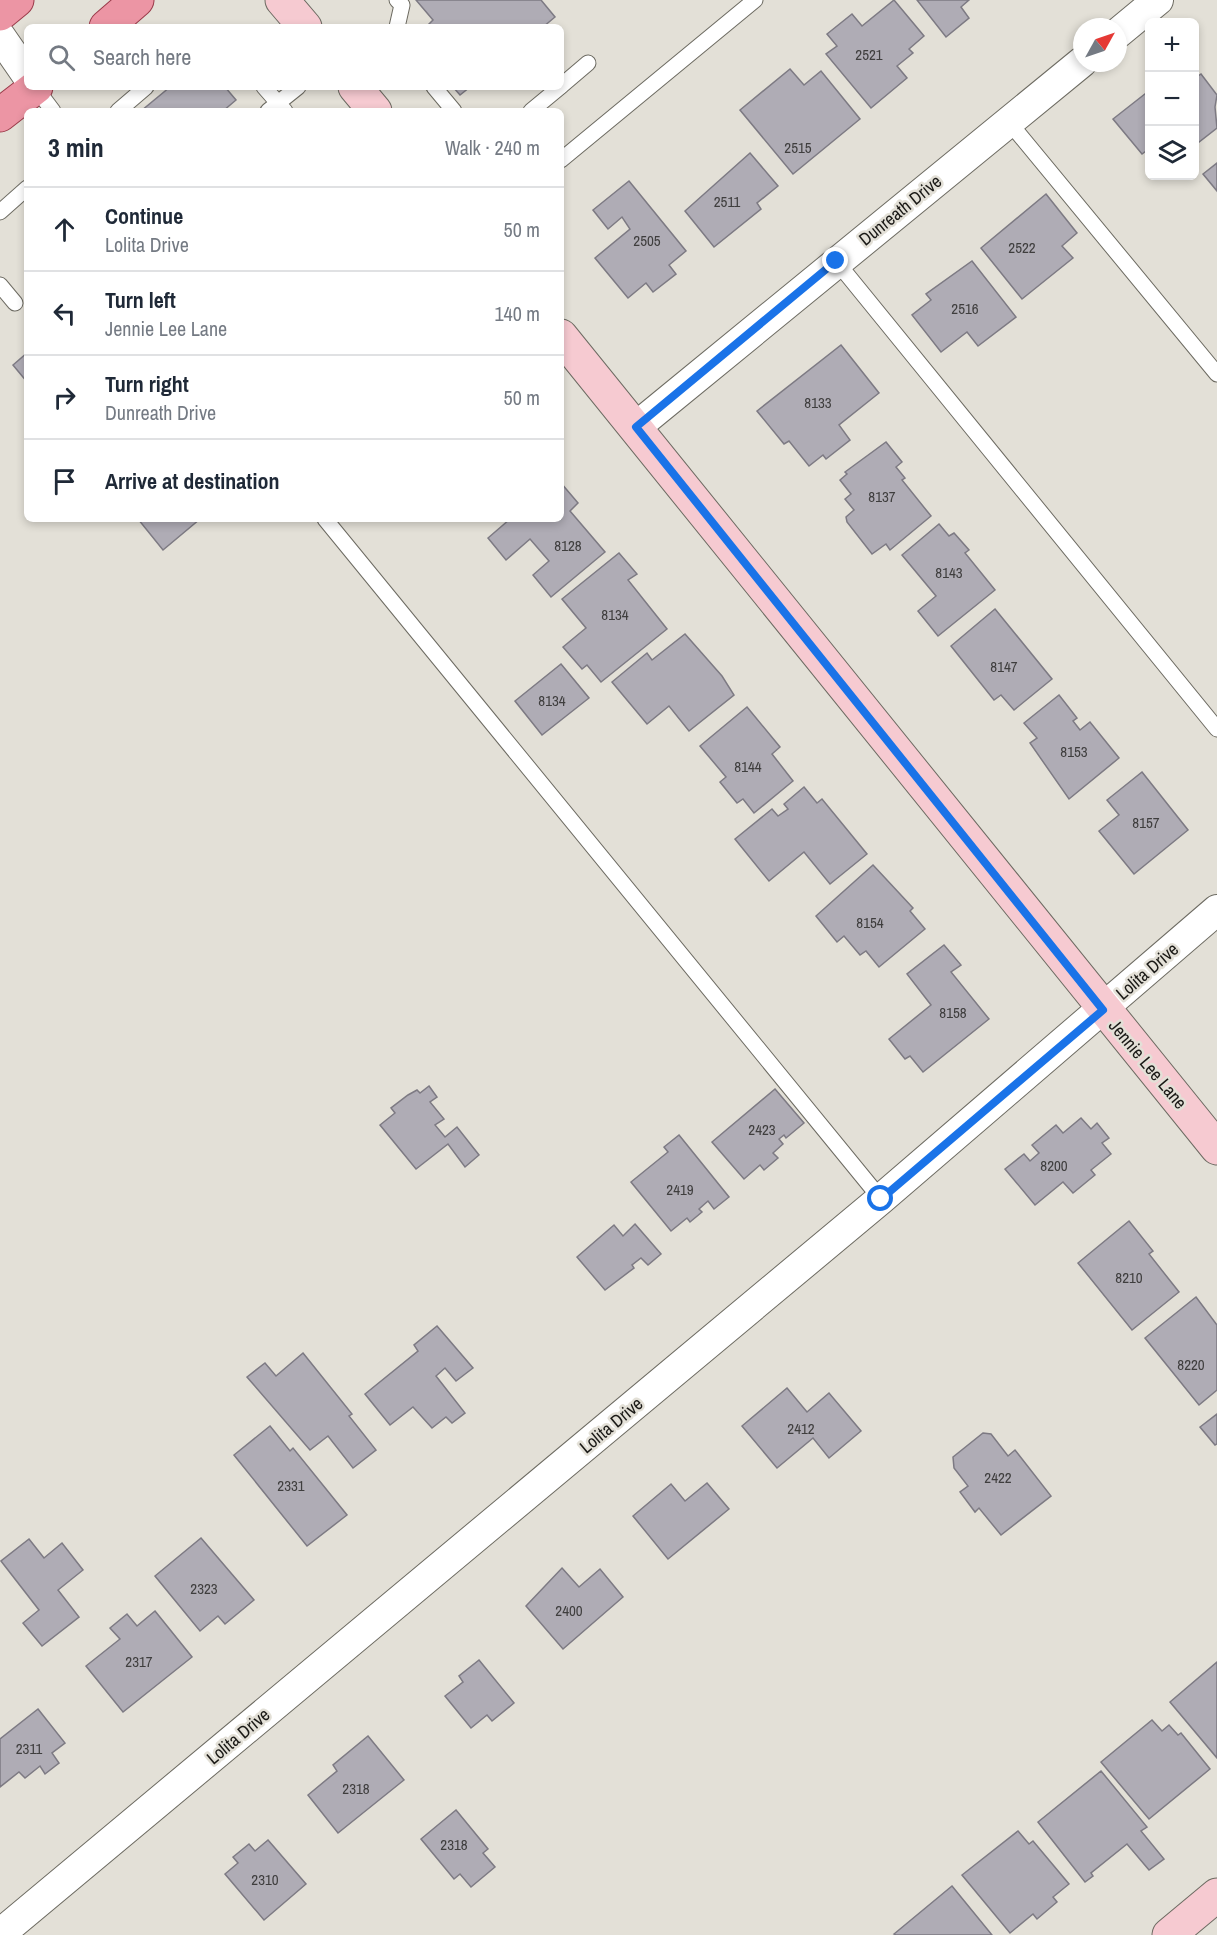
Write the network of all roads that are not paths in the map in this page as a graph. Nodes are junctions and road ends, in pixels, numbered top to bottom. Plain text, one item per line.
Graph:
1 (17, 0) edge
2 (282, 0) edge
3 (398, 0) edge
4 (755, 0) edge
5 (1158, 0) edge
6 (0, 14) edge
7 (302, 24) edge
8 (398, 24) edge
9 (1127, 26) edge
10 (0, 36) edge
11 (588, 63) dead end
12 (1073, 70) edge
13 (24, 71) edge
14 (564, 83) edge
15 (31, 90) edge
16 (37, 90) edge
17 (142, 90) edge
18 (266, 90) edge
19 (295, 90) edge
20 (358, 90) edge
21 (436, 90) edge
22 (555, 90) edge
23 (51, 108) edge
24 (122, 108) edge
25 (277, 108) edge
26 (372, 108) edge
27 (452, 108) edge
28 (534, 108) edge
29 (0, 116) edge
30 (1010, 122) junction
31 (564, 158) edge
32 (24, 191) edge
33 (0, 212) edge
34 (836, 261) junction
35 (0, 285) edge
36 (15, 303) dead end
37 (564, 340) edge
38 (1217, 374) edge
39 (636, 427) junction
40 (327, 522) edge
41 (1217, 729) edge
42 (1217, 910) edge
43 (1103, 1010) junction
44 (1217, 1148) edge
45 (881, 1199) junction
46 (1217, 1894) edge
47 (0, 1934) edge
48 (1169, 1935) edge

1 - 6 main road
2 - 7 street
3 - 8 lane
4 - 31 lane
5 - 9 street
10 - 13 street
11 - 14 lane
12 - 30 street, Dunreath Drive
15 - 29 main road
16 - 23 lane
17 - 24 lane
18 - 25 lane
19 - 25 lane
20 - 26 street
21 - 27 lane
22 - 28 lane
30 - 34 street, Dunreath Drive
30 - 38 lane
32 - 33 lane
34 - 39 street, Dunreath Drive
34 - 41 lane
35 - 36 lane
37 - 39 street, Jennie Lee Lane
39 - 43 street, Jennie Lee Lane
40 - 45 lane
42 - 43 street, Lolita Drive
43 - 44 street, Jennie Lee Lane
43 - 45 street, Lolita Drive
45 - 47 street, Lolita Drive
46 - 48 street

